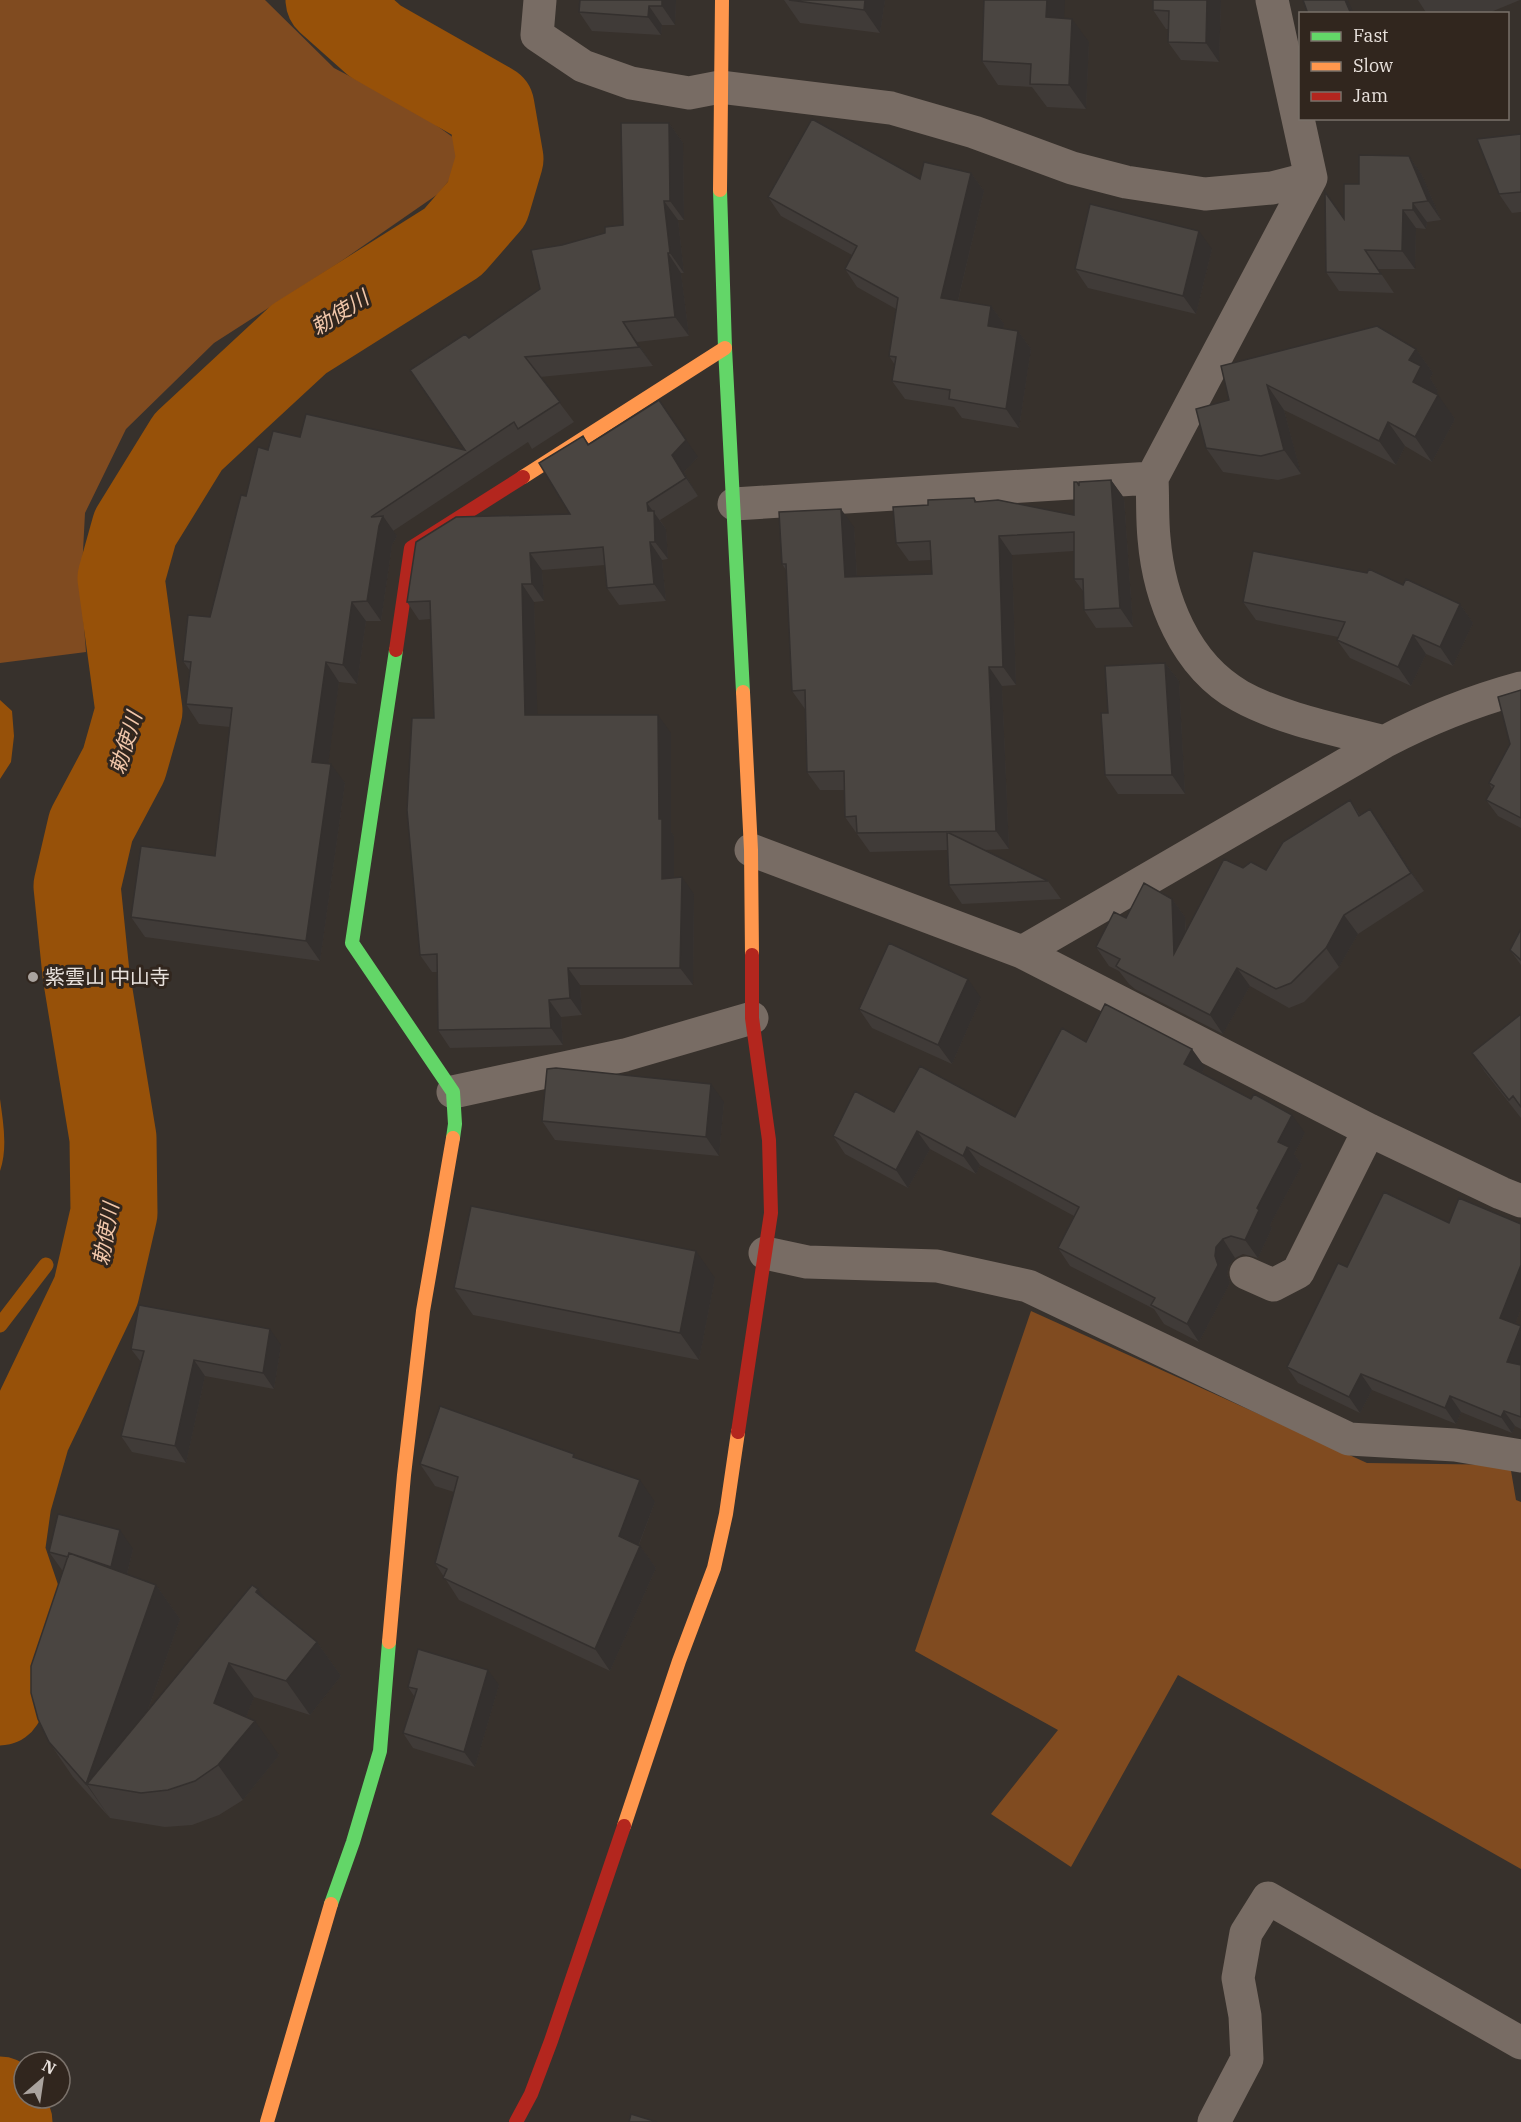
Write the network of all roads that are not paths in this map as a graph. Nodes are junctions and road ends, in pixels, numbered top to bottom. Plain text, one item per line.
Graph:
1 (540, 0) edge
2 (722, 0) edge
3 (1272, 0) edge
4 (720, 87) junction
5 (1311, 178) junction
6 (725, 348) junction
7 (1152, 478) junction
8 (734, 504) junction
9 (1521, 688) edge
10 (1384, 742) junction
11 (751, 850) junction
12 (1022, 952) junction
13 (752, 1018) junction
14 (453, 1092) junction
15 (1368, 1130) junction
16 (1521, 1201) edge
17 (765, 1253) junction
18 (1246, 1272) dead end
19 (1521, 1456) edge
20 (1521, 2043) edge
21 (267, 2122) edge
22 (516, 2122) edge
23 (1214, 2122) edge

1 - 4 street
2 - 4 street
3 - 5 street
4 - 5 street
4 - 6 street
5 - 7 street
6 - 8 street
6 - 14 street
7 - 8 street
7 - 10 street
8 - 11 street
9 - 10 street
10 - 12 street
11 - 12 street
11 - 13 street
12 - 15 street
13 - 14 street
13 - 17 street
14 - 21 street
15 - 16 street
15 - 18 street
17 - 19 street
17 - 22 street
20 - 23 street

